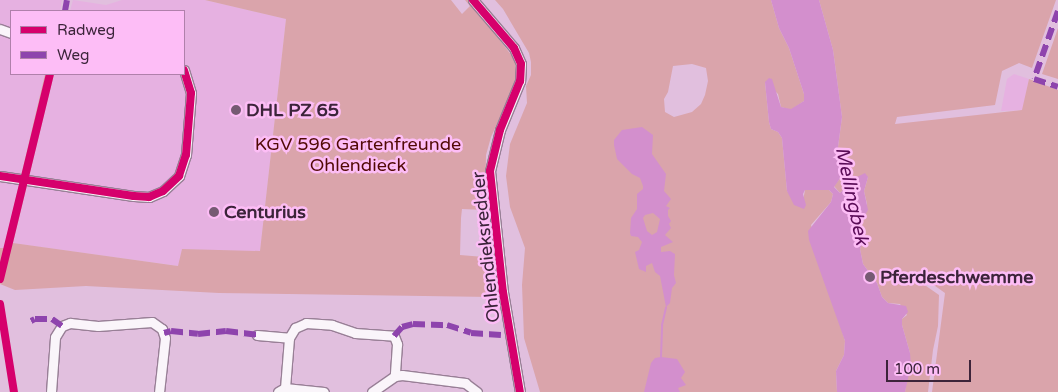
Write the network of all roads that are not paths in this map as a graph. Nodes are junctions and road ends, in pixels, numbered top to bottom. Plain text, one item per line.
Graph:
1 (473, 0) edge
2 (185, 73) edge
3 (0, 176) edge
4 (257, 335) dead end
5 (289, 338) junction
6 (395, 376) junction
7 (282, 390) edge
8 (51, 392) edge
9 (159, 392) edge
10 (324, 392) edge
11 (372, 392) edge
12 (477, 392) edge
13 (520, 392) edge

1 - 13 street, Ohlendieksredder
2 - 3 street
4 - 5 street
5 - 6 street
5 - 7 street
6 - 11 street
6 - 12 street
7 - 10 street
8 - 9 street

